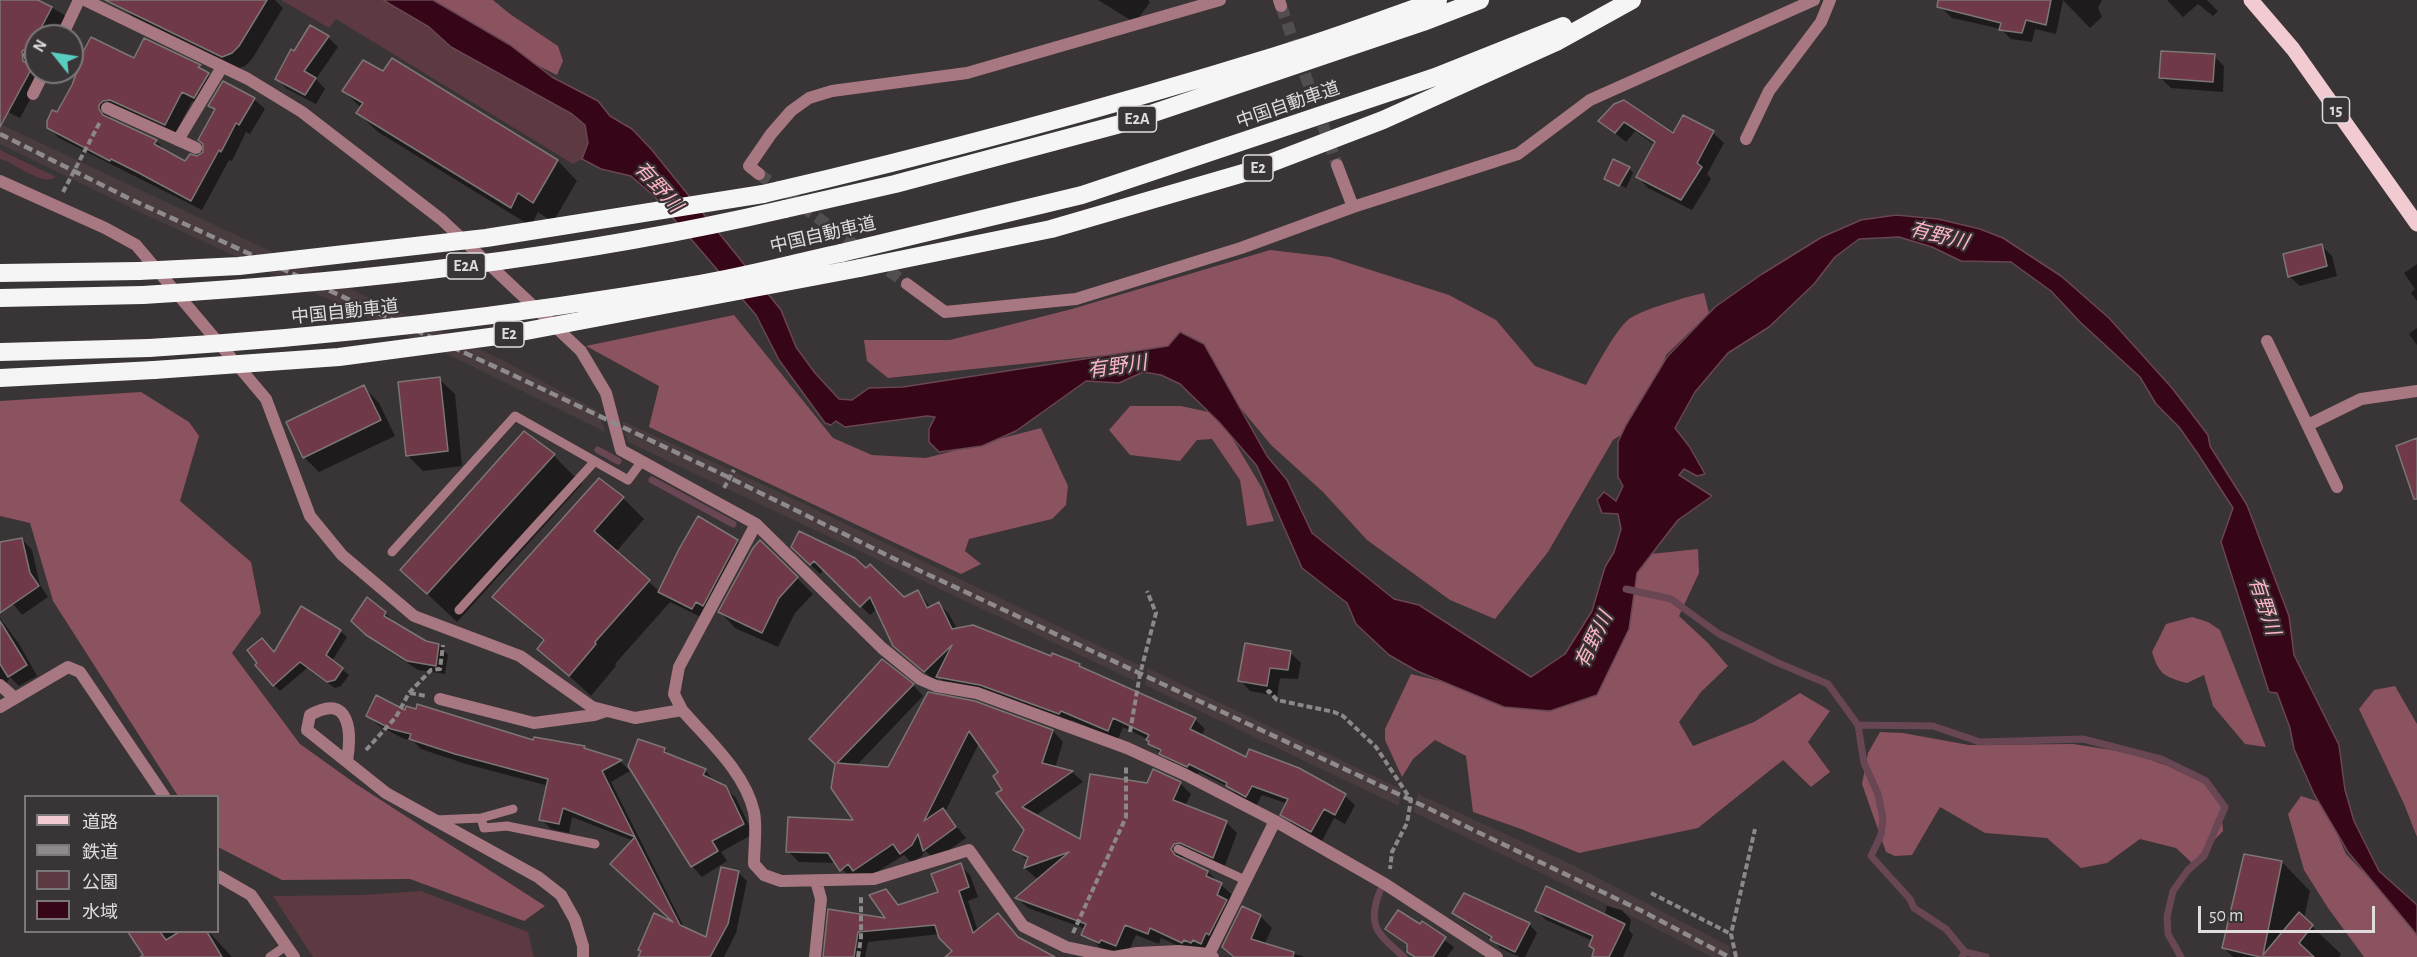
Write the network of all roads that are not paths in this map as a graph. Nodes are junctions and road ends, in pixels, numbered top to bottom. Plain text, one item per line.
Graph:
1 (79, 0) edge
2 (85, 0) edge
3 (1220, 0) edge
4 (1438, 0) edge
5 (1480, 0) edge
6 (1620, 0) edge
7 (1632, 0) edge
8 (1814, 0) edge
9 (1830, 0) edge
10 (2251, 0) edge
11 (68, 24) edge
12 (222, 66) junction
13 (38, 84) edge
14 (33, 94) dead end
15 (107, 108) road end
16 (1746, 139) dead end
17 (178, 140) junction
18 (196, 148) dead end
19 (1337, 165) tunnel mouth
20 (759, 174) dead end
21 (0, 181) edge
22 (1353, 207) junction
23 (2417, 224) edge
24 (0, 273) edge
25 (908, 284) tunnel mouth
26 (0, 298) edge
27 (2267, 341) dead end
28 (0, 352) edge
29 (0, 378) edge
30 (2417, 391) edge
31 (2308, 424) junction
32 (596, 461) junction
33 (642, 461) junction
34 (2337, 487) dead end
35 (756, 524) junction
36 (392, 552) dead end
37 (459, 610) dead end
38 (0, 685) edge
39 (15, 698) junction
40 (440, 699) dead end
41 (0, 707) edge
42 (682, 710) junction
43 (607, 711) junction
44 (348, 761) junction
45 (163, 795) edge
46 (513, 809) dead end
47 (481, 818) junction
48 (434, 820) junction
49 (1275, 821) junction
50 (595, 844) dead end
51 (1178, 849) dead end
52 (219, 877) edge
53 (816, 880) junction
54 (1245, 880) junction
55 (290, 952) edge
56 (1211, 956) edge
57 (270, 957) edge
58 (583, 957) edge
59 (815, 957) edge
60 (1497, 957) edge

1 - 11 street
2 - 12 street
3 - 20 street
4 - 24 highway, bridge
5 - 26 highway, 中国自動車道 / E2A, bridge
6 - 28 highway, 中国自動車道, bridge
7 - 29 highway, E2, bridge
8 - 22 street
9 - 16 street
10 - 23 main road, 15
12 - 17 street
12 - 33 street
13 - 14 street
15 - 17 street
17 - 18 street
19 - 22 street
21 - 43 street
22 - 25 street
27 - 31 street
30 - 31 street
31 - 34 street
32 - 33 lane
32 - 36 lane
32 - 37 lane
33 - 35 street
35 - 42 street
35 - 49 street
38 - 39 street
39 - 41 street
39 - 45 street
40 - 43 street
42 - 43 street
42 - 53 street
44 - 44 street
44 - 48 street
46 - 47 lane
47 - 48 lane
47 - 50 lane
48 - 58 street
49 - 54 street
49 - 60 street
51 - 54 lane
52 - 55 street
53 - 56 street
53 - 59 street
54 - 56 street
55 - 57 lane

